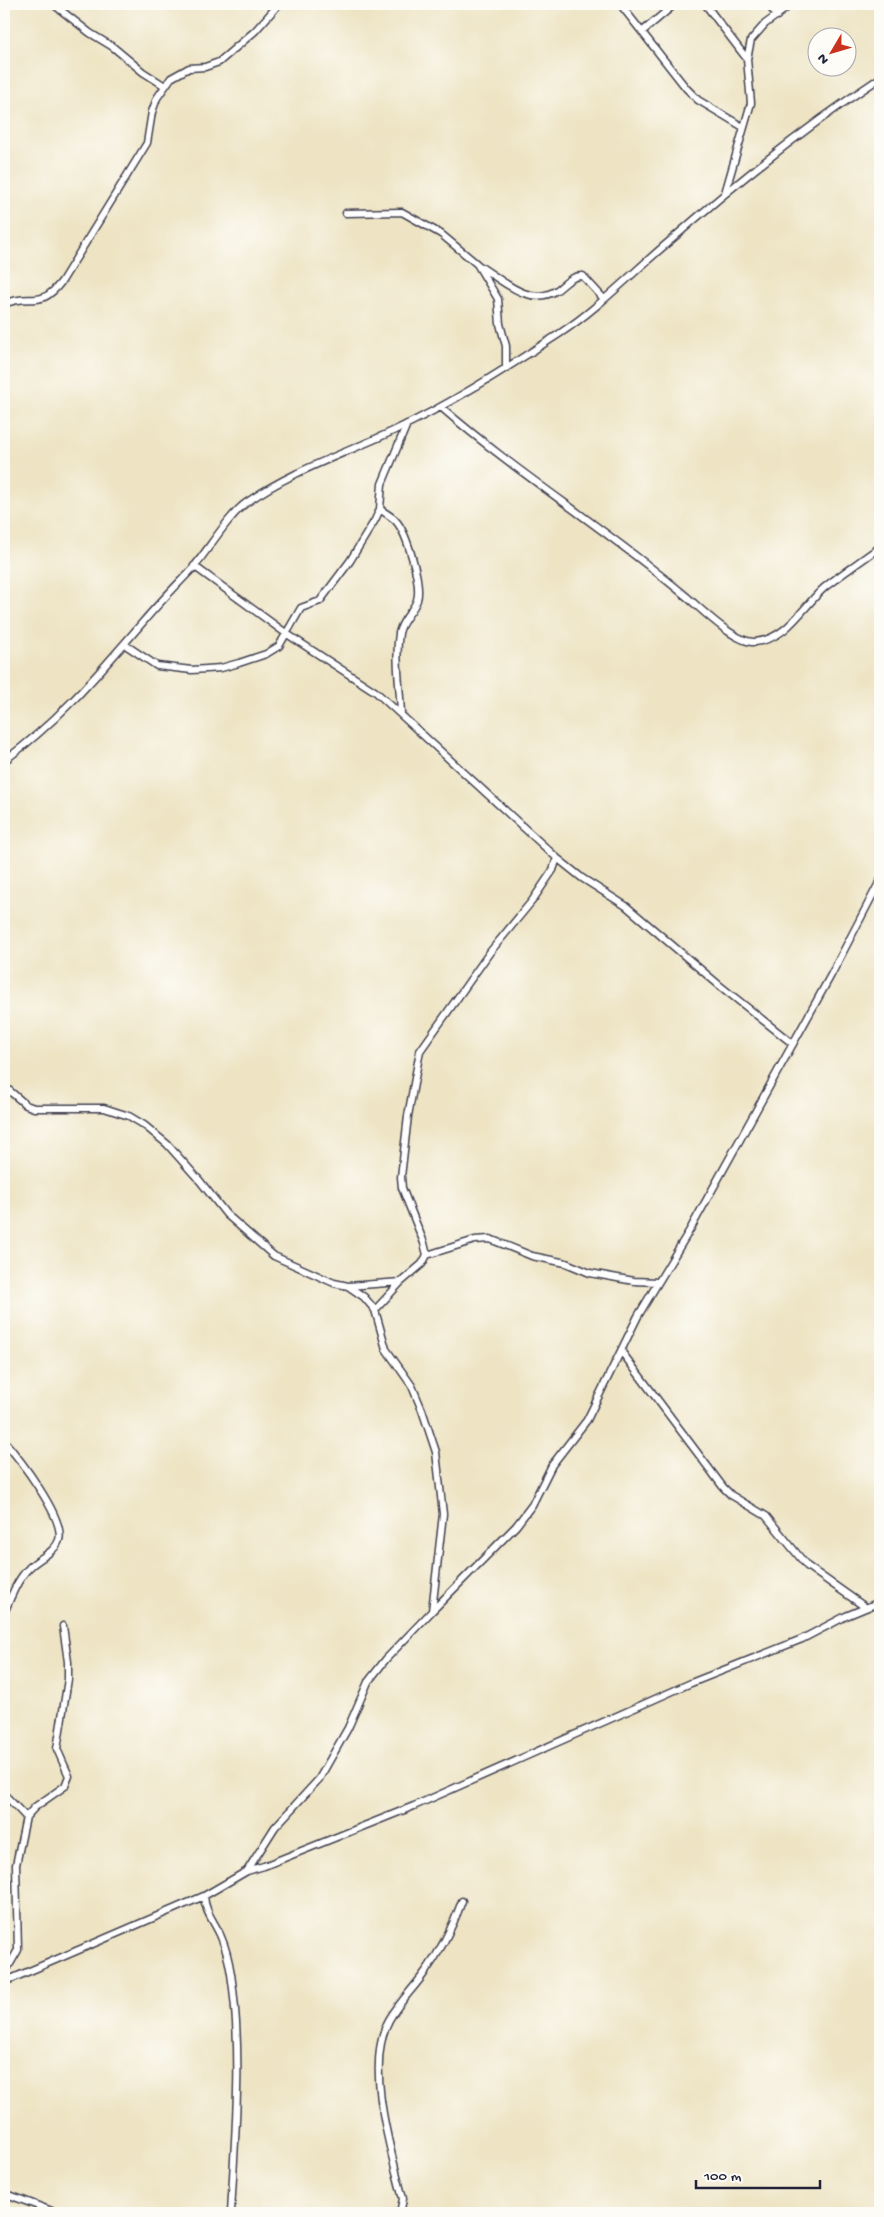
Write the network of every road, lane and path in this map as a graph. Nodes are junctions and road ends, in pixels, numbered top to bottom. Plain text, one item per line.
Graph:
1 (53, 4) edge
2 (280, 4) edge
3 (620, 4) edge
4 (675, 4) edge
5 (705, 4) edge
6 (768, 4) edge
7 (792, 4) edge
8 (777, 16) junction
9 (643, 31) junction
10 (747, 58) junction
11 (880, 78) edge
12 (165, 86) junction
13 (743, 127) junction
14 (724, 194) junction
15 (346, 213) dead end
16 (477, 264) junction
17 (604, 299) junction
18 (4, 304) edge
19 (506, 367) junction
20 (441, 407) junction
21 (407, 424) junction
22 (380, 509) junction
23 (880, 547) edge
24 (194, 566) junction
25 (286, 634) junction
26 (124, 644) junction
27 (400, 714) junction
28 (4, 761) edge
29 (558, 858) junction
30 (880, 881) edge
31 (793, 1044) junction
32 (4, 1086) edge
33 (426, 1255) junction
34 (401, 1282) junction
35 (658, 1282) junction
36 (348, 1286) junction
37 (375, 1310) junction
38 (621, 1351) junction
39 (4, 1441) edge
40 (880, 1602) edge
41 (865, 1607) junction
42 (432, 1611) junction
43 (4, 1613) edge
44 (63, 1626) dead end
45 (4, 1794) edge
46 (26, 1817) junction
47 (247, 1871) junction
48 (204, 1896) junction
49 (462, 1900) dead end
50 (4, 1982) edge
51 (4, 2194) edge
52 (57, 2213) edge
53 (231, 2213) edge
54 (400, 2213) edge

1 - 12 street
2 - 12 street
3 - 9 street
4 - 9 street
5 - 10 street
6 - 8 street
7 - 8 street
8 - 10 street
9 - 13 street
10 - 13 street
11 - 14 street
12 - 18 street
13 - 14 street
14 - 17 street
15 - 16 street
16 - 17 street
16 - 19 street
17 - 19 street
19 - 20 street
20 - 21 street
20 - 23 street
21 - 22 street
21 - 24 street
22 - 25 street
22 - 27 street
24 - 25 street
24 - 26 street
25 - 26 street
25 - 27 street
26 - 28 street
27 - 29 street
29 - 31 street
29 - 33 street
30 - 31 street
31 - 35 street
32 - 36 street
33 - 34 street
33 - 35 street
34 - 36 street
34 - 37 street
35 - 38 street
36 - 37 street
37 - 42 street
38 - 41 street
38 - 42 street
39 - 43 street
40 - 41 street
41 - 47 street
42 - 47 street
44 - 46 street
45 - 46 street
46 - 50 street
47 - 48 street
48 - 50 street
48 - 53 street
49 - 54 street
51 - 52 street

